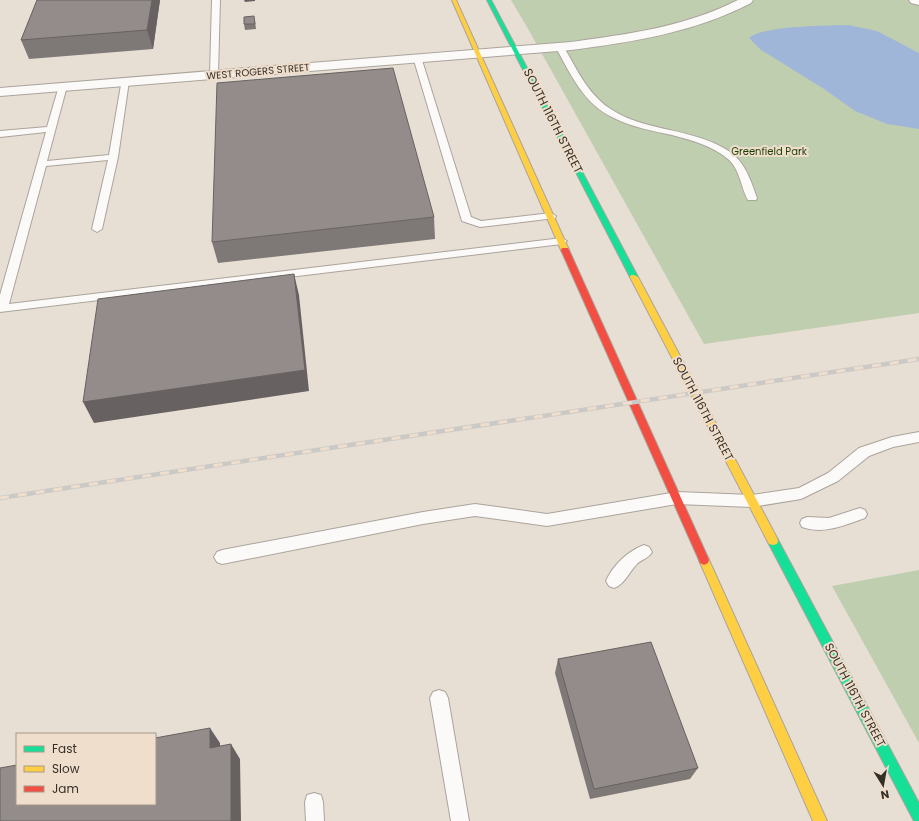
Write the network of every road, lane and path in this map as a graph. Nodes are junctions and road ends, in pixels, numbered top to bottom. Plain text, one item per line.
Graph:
1 (216, 0) edge
2 (454, 0) edge
3 (489, 0) edge
4 (747, 0) edge
5 (915, 0) edge
6 (919, 1) edge
7 (559, 46) junction
8 (516, 49) junction
9 (478, 53) junction
10 (417, 58) junction
11 (214, 74) junction
12 (125, 81) junction
13 (63, 86) junction
14 (0, 92) edge
15 (51, 129) junction
16 (0, 134) edge
17 (113, 156) junction
18 (42, 164) junction
19 (752, 198) dead end
20 (551, 216) junction
21 (97, 230) dead end
22 (562, 241) junction
23 (919, 437) edge
24 (677, 498) junction
25 (752, 501) junction
26 (860, 514) dead end
27 (807, 524) dead end
28 (644, 552) dead end
29 (222, 557) dead end
30 (614, 581) dead end
31 (439, 698) dead end
32 (314, 802) dead end
33 (919, 816) edge
34 (315, 821) edge
35 (460, 821) edge
36 (820, 821) edge

1 - 11 lane
2 - 9 street
3 - 8 street, SOUTH 116TH STREET
4 - 7 street, WEST ROGERS STREET
5 - 6 street
7 - 8 street, WEST ROGERS STREET
7 - 19 lane
8 - 9 street, WEST ROGERS STREET
8 - 25 street, SOUTH 116TH STREET
9 - 10 street, WEST ROGERS STREET
9 - 20 street
10 - 11 street, WEST ROGERS STREET
10 - 20 lane
11 - 12 street, WEST ROGERS STREET
12 - 13 street, WEST ROGERS STREET
12 - 17 lane
13 - 14 street, WEST ROGERS STREET
13 - 15 lane
15 - 16 lane
15 - 18 lane
17 - 18 lane
17 - 21 lane
18 - 22 lane
20 - 22 street
22 - 24 street
23 - 25 lane
24 - 25 lane
24 - 29 lane
24 - 36 street
25 - 33 street, SOUTH 116TH STREET
26 - 27 lane
28 - 30 lane
31 - 35 lane
32 - 34 lane

